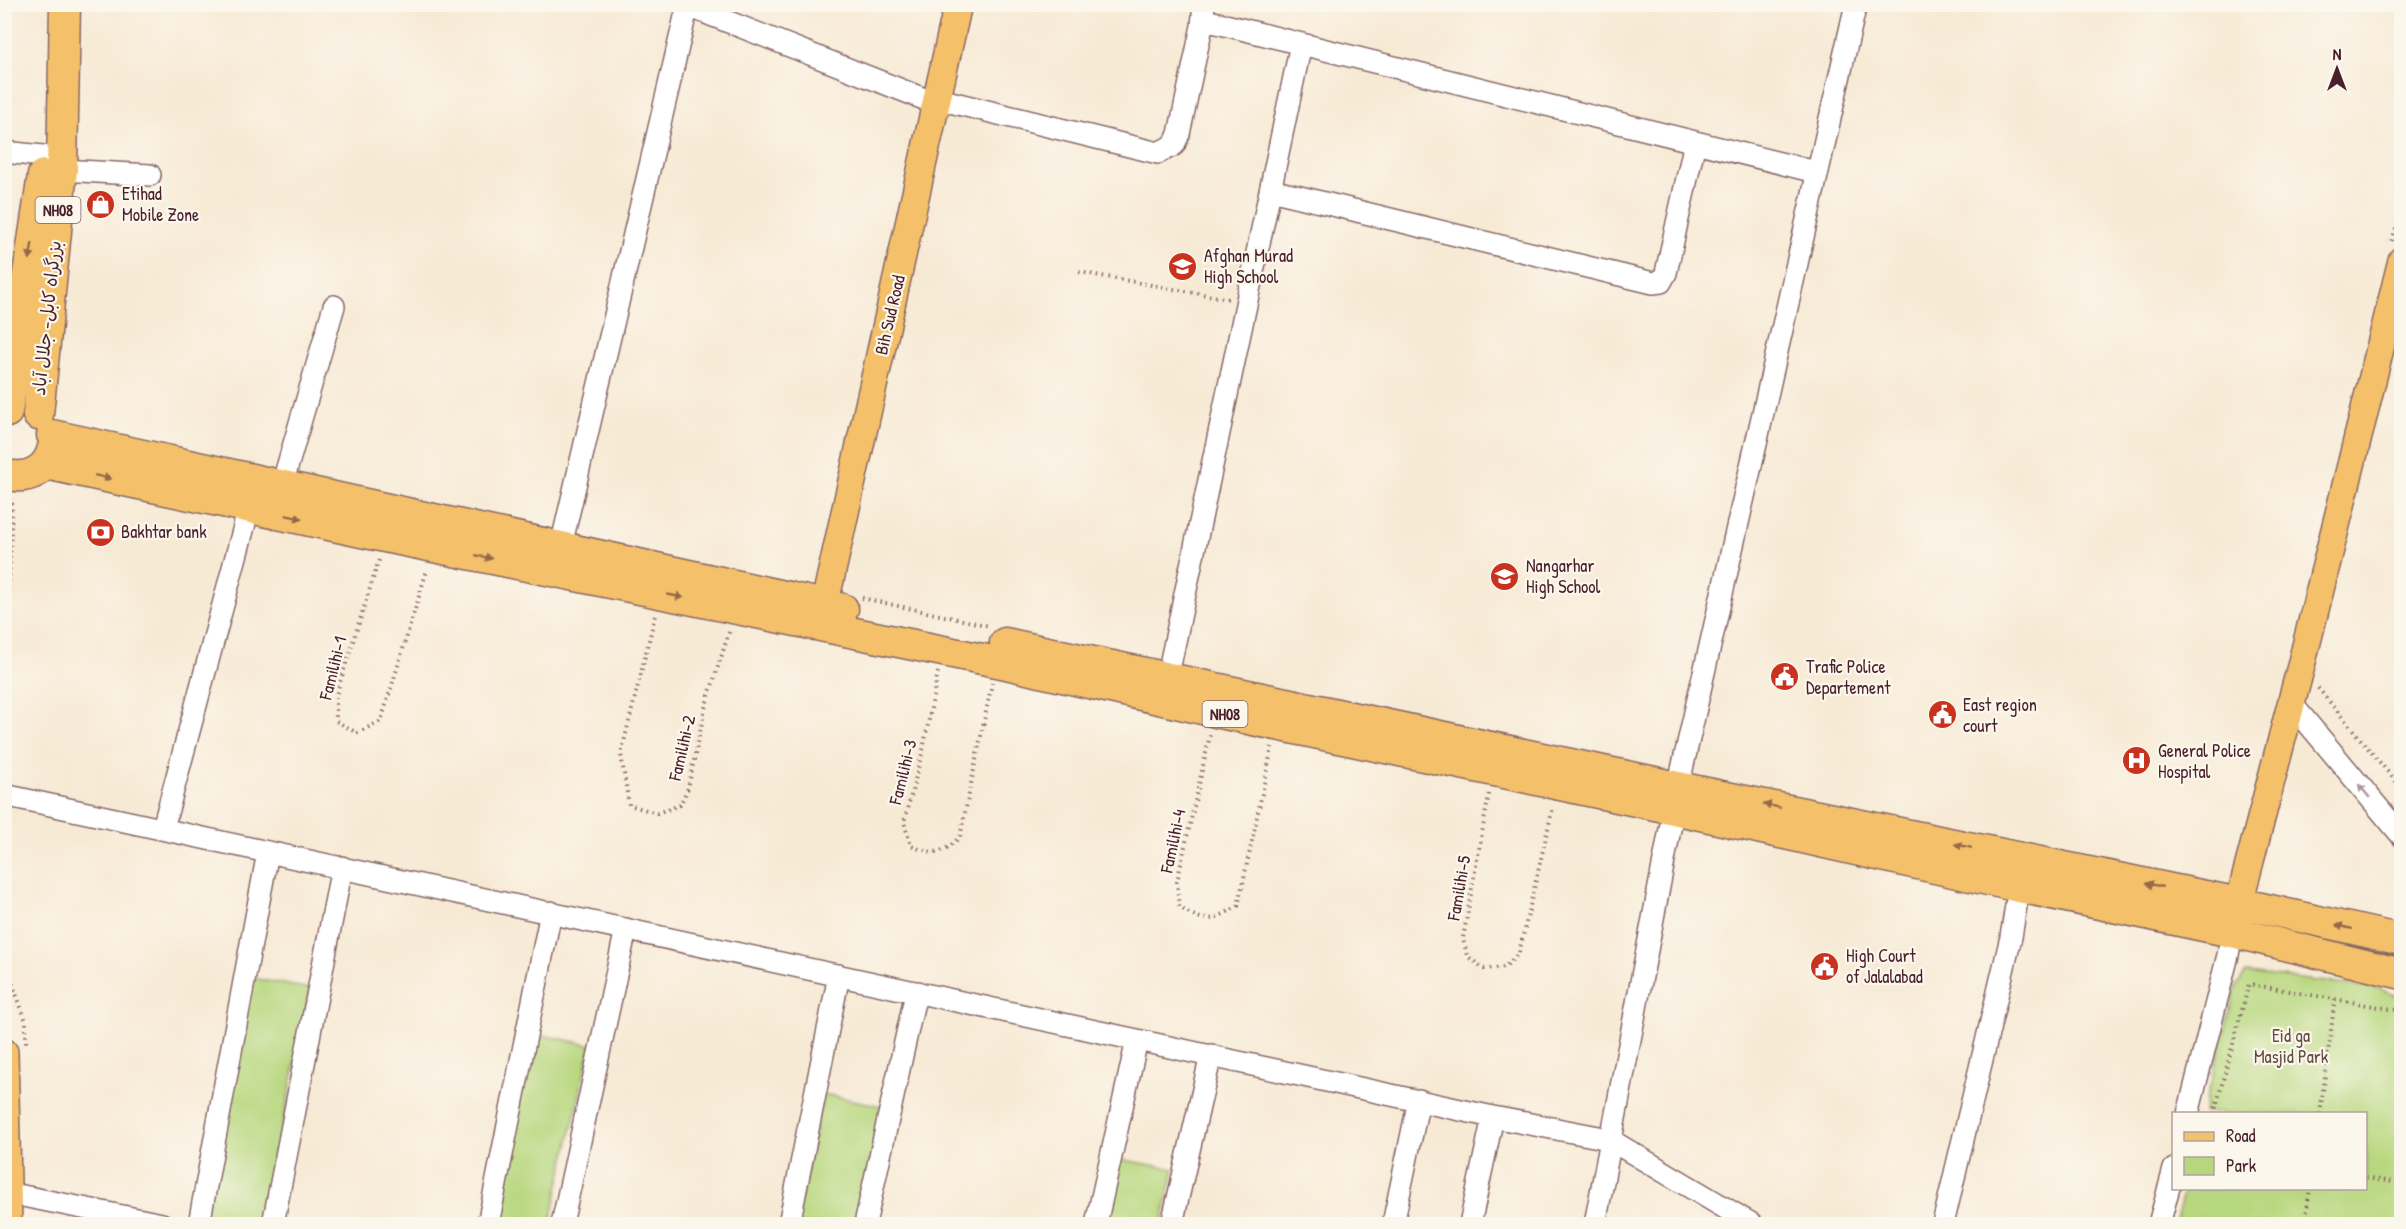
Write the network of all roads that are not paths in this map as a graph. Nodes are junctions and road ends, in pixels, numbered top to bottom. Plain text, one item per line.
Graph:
1 (47, 4) edge
2 (65, 4) edge
3 (958, 4) edge
4 (1204, 4) edge
5 (1856, 4) edge
6 (686, 5) edge
7 (1202, 26) junction
8 (1301, 44) junction
9 (937, 104) junction
10 (1695, 142) junction
11 (4, 152) edge
12 (57, 161) junction
13 (1816, 172) junction
14 (150, 175) dead end
15 (1271, 190) junction
16 (2395, 256) edge
17 (334, 306) dead end
18 (6, 412) edge
19 (45, 425) junction
20 (46, 464) junction
21 (8, 475) edge
22 (282, 485) junction
23 (249, 508) junction
24 (561, 546) junction
25 (824, 608) junction
26 (1165, 689) junction
27 (2291, 703) junction
28 (4, 795) edge
29 (1676, 798) junction
30 (163, 828) junction
31 (2402, 836) edge
32 (268, 852) junction
33 (342, 867) junction
34 (2019, 887) junction
35 (2239, 903) junction
36 (551, 912) junction
37 (626, 929) junction
38 (2232, 932) junction
39 (2402, 940) edge
40 (2402, 974) edge
41 (839, 975) junction
42 (918, 992) junction
43 (1137, 1040) junction
44 (4, 1052) edge
45 (1211, 1055) junction
46 (1419, 1100) junction
47 (2188, 1112) edge
48 (1492, 1117) junction
49 (1612, 1141) junction
50 (2172, 1176) edge
51 (8, 1193) junction
52 (8, 1224) edge
53 (162, 1224) edge
54 (199, 1224) edge
55 (273, 1224) edge
56 (488, 1224) edge
57 (562, 1224) edge
58 (789, 1224) edge
59 (866, 1224) edge
60 (1096, 1224) edge
61 (1172, 1224) edge
62 (1393, 1224) edge
63 (1470, 1224) edge
64 (1595, 1224) edge
65 (1752, 1224) edge
66 (1943, 1224) edge
67 (2159, 1224) edge

1 - 12 highway, بزرگراه کابل- جلال آباد / NH08
2 - 12 highway, بزرگراه کابل- جلال آباد / NH08
3 - 9 main road, Bih Sud Road
4 - 7 street
5 - 13 street
6 - 9 street
6 - 24 street
7 - 8 street
7 - 9 street
8 - 10 street
8 - 15 street
9 - 25 main road, Bih Sud Road
10 - 13 street
10 - 15 street
11 - 12 street
12 - 14 street
12 -> 18 highway, بزرگراه کابل- جلال آباد / NH08
12 - 19 highway, بزرگراه کابل- جلال آباد / NH08
13 - 29 street
15 - 26 street
16 - 27 main road
17 - 22 street
18 - 19 highway, NH08
19 - 20 highway, NH08
19 - 22 highway, NH08
20 - 21 highway
20 -> 23 highway, NH08
22 - 24 highway, NH08
23 -> 25 highway, NH08
23 - 30 street
24 - 25 highway, NH08
25 - 26 highway, NH08
25 - 26 highway, NH08
26 - 29 highway, NH08
26 - 29 highway, NH08
31 -> 27 street
27 - 35 main road
28 - 30 street
29 - 34 highway, NH08
35 -> 29 highway, NH08
29 - 49 street
30 - 32 street
32 - 33 street
32 - 54 street
33 - 36 street
33 - 55 street
34 - 38 highway, NH08
34 - 66 street
35 - 38 main road
39 -> 35 highway, NH08
36 - 37 street
36 - 56 street
37 - 41 street
37 - 57 street
38 - 40 highway, NH08
38 - 47 street
41 - 42 street
41 - 58 street
42 - 43 street
42 - 59 street
43 - 45 street
43 - 60 street
44 - 51 main road
45 - 46 street
45 - 61 street
46 - 48 street
46 - 62 street
48 - 49 street
48 - 63 street
49 - 64 street
49 - 65 street
50 - 67 street
51 - 52 main road
51 - 53 street

